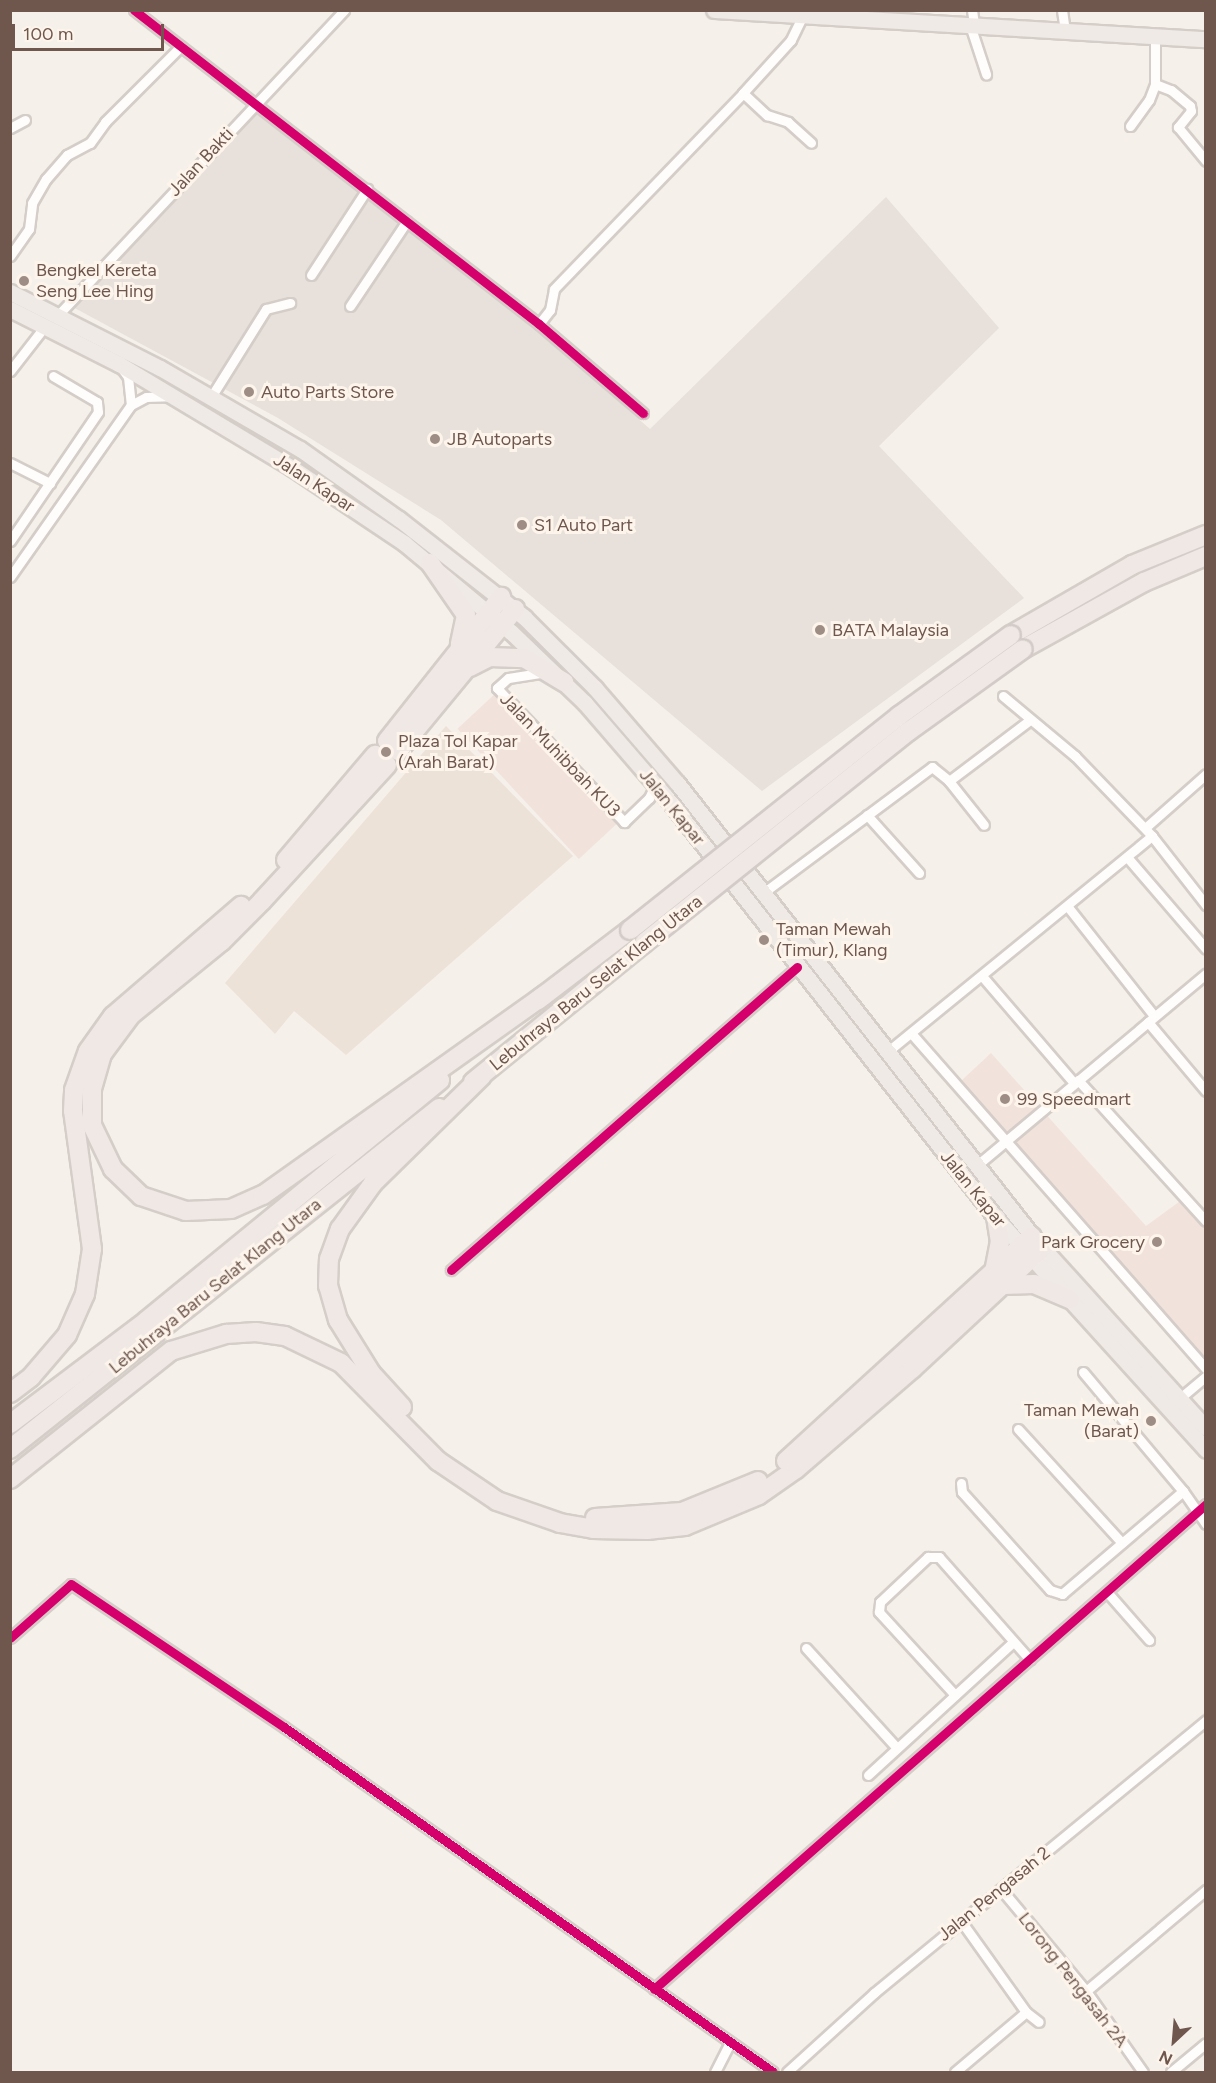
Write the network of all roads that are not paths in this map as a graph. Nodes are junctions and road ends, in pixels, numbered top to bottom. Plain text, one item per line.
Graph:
1 (134, 10) edge
2 (344, 10) edge
3 (714, 10) edge
4 (1062, 10) edge
5 (804, 15) junction
6 (972, 20) edge
7 (1065, 31) junction
8 (1155, 37) junction
9 (1206, 39) edge
10 (181, 46) junction
11 (986, 74) dead end
12 (1155, 84) junction
13 (743, 93) junction
14 (256, 103) junction
15 (25, 120) dead end
16 (1130, 126) dead end
17 (10, 128) edge
18 (811, 143) dead end
19 (1206, 161) edge
20 (367, 189) junction
21 (407, 221) junction
22 (10, 256) edge
23 (311, 275) dead end
24 (10, 292) edge
25 (290, 303) dead end
26 (350, 306) dead end
27 (10, 309) edge
28 (58, 315) junction
29 (539, 324) junction
30 (45, 326) junction
31 (119, 364) junction
32 (10, 371) edge
33 (53, 376) dead end
34 (177, 397) junction
35 (211, 397) junction
36 (131, 405) junction
37 (643, 413) dead end
38 (10, 463) edge
39 (50, 483) junction
40 (1206, 535) edge
41 (10, 541) edge
42 (1206, 556) edge
43 (430, 563) junction
44 (12, 571) edge
45 (501, 597) junction
46 (515, 609) junction
47 (490, 611) junction
48 (504, 625) junction
49 (460, 663) junction
50 (556, 678) junction
51 (1003, 696) dead end
52 (1030, 720) junction
53 (387, 753) junction
54 (1206, 774) edge
55 (949, 781) junction
56 (655, 785) junction
57 (867, 814) junction
58 (984, 825) dead end
59 (1148, 832) junction
60 (1127, 857) junction
61 (919, 873) dead end
62 (1206, 887) edge
63 (763, 893) junction
64 (1197, 894) junction
65 (1206, 905) edge
66 (1068, 907) junction
67 (1206, 949) edge
68 (797, 967) junction
69 (1206, 974) edge
70 (982, 976) junction
71 (546, 994) junction
72 (1151, 1019) junction
73 (911, 1033) junction
74 (887, 1052) junction
75 (482, 1076) junction
76 (1076, 1082) junction
77 (1204, 1087) edge
78 (1007, 1139) junction
79 (976, 1166) junction
80 (996, 1218) junction
81 (1206, 1221) edge
82 (1032, 1247) junction
83 (451, 1270) dead end
84 (999, 1279) junction
85 (1070, 1299) junction
86 (1206, 1369) edge
87 (1083, 1372) dead end
88 (1206, 1376) edge
89 (10, 1393) edge
90 (1179, 1398) junction
91 (10, 1424) edge
92 (1206, 1428) edge
93 (1018, 1429) dead end
94 (10, 1449) edge
95 (1206, 1450) edge
96 (10, 1479) edge
97 (961, 1483) dead end
98 (1183, 1491) junction
99 (1206, 1504) edge
100 (1196, 1512) junction
101 (1206, 1524) edge
102 (1122, 1543) junction
103 (1107, 1592) junction
104 (10, 1638) edge
105 (1149, 1640) dead end
106 (1013, 1642) junction
107 (806, 1648) dead end
108 (1030, 1660) junction
109 (955, 1695) junction
110 (1206, 1720) edge
111 (897, 1748) junction
112 (868, 1775) dead end
113 (1001, 1889) junction
114 (1206, 1890) edge
115 (962, 1921) junction
116 (654, 1989) junction
117 (1086, 1991) junction
118 (1026, 2012) junction
119 (1040, 2022) dead end
120 (730, 2043) junction
121 (1206, 2043) edge
122 (715, 2073) edge
123 (773, 2073) edge
124 (787, 2073) edge
125 (955, 2073) edge
126 (1143, 2073) edge
127 (1171, 2073) edge

1 - 10 street
2 - 14 street, Jalan Bakti
3 - 5 highway
4 - 7 street
5 - 6 highway
5 - 13 street
6 - 7 highway
6 - 11 street
7 - 8 highway
8 - 9 highway
8 - 12 street
10 - 14 street
10 - 22 street
12 - 16 street
12 - 19 street
13 - 18 street
13 - 29 street
14 - 20 street
14 - 28 street, Jalan Bakti
15 - 17 street
20 - 21 street
20 - 23 street
21 - 26 street
21 - 29 street
24 - 28 highway, Jalan Kapar
25 - 35 street
27 - 30 highway, Jalan Kapar
28 - 35 highway, Jalan Kapar
29 - 37 street
30 - 31 highway, Jalan Kapar
30 - 32 street
31 - 34 highway, Jalan Kapar
31 - 36 street
33 - 39 street
34 - 36 street
34 - 43 highway, Jalan Kapar
35 - 45 highway, Jalan Kapar
36 - 44 street
38 - 39 street
39 - 41 street
40 - 71 highway, Lebuhraya Baru Selat Klang Utara, bridge
42 - 75 highway, Lebuhraya Baru Selat Klang Utara, bridge
43 - 47 highway, Jalan Kapar
43 - 49 highway
45 - 46 highway, Jalan Kapar
45 - 47 highway
46 - 48 highway
46 - 63 highway, Jalan Kapar
47 - 48 highway, Jalan Kapar
47 - 49 highway
48 - 49 highway
48 - 50 highway, Jalan Kapar
49 - 50 highway
49 - 53 highway
50 - 56 highway, Jalan Kapar
50 - 56 street, Jalan Muhibbah KU3
51 - 52 street
52 - 55 street
52 - 59 street
53 - 71 highway
53 - 89 highway
54 - 59 street
55 - 57 street
55 - 58 street
56 - 68 highway, Jalan Kapar
57 - 61 street
57 - 63 street
59 - 60 street
59 - 64 street
60 - 66 street
60 - 67 street
62 - 64 street
63 - 74 highway, Jalan Kapar
64 - 65 street
66 - 70 street
66 - 72 street
68 - 80 highway, Jalan Kapar
68 - 83 street
69 - 72 street
70 - 73 street
70 - 76 street
71 - 91 highway, Lebuhraya Baru Selat Klang Utara
72 - 76 street
72 - 77 street
73 - 74 street
73 - 78 street
74 - 79 highway, Jalan Kapar
75 - 84 highway
75 - 94 highway, Lebuhraya Baru Selat Klang Utara
76 - 78 street
76 - 81 street
78 - 79 street
78 - 86 street
79 - 82 highway, Jalan Kapar
80 - 82 highway, Jalan Kapar
80 - 84 highway
82 - 84 highway
82 - 85 highway, Jalan Kapar
82 - 90 highway, Jalan Kapar
84 - 85 highway
84 - 96 highway
85 - 95 highway, Jalan Kapar
87 - 98 street
88 - 90 street
90 - 92 highway, Jalan Kapar
93 - 102 street
97 - 102 street
98 - 100 street
98 - 102 street
99 - 100 street
100 - 101 street
100 - 103 street
103 - 105 street
103 - 108 street
104 - 116 street
106 - 108 street
106 - 109 street
106 - 109 street
107 - 111 street
108 - 116 street
109 - 111 street
110 - 113 street, Jalan Pengasah 2
111 - 112 street
113 - 115 street, Jalan Pengasah 2
113 - 117 street, Lorong Pengasah 2A
114 - 117 street
115 - 118 street
115 - 124 street, Jalan Pengasah 2
116 - 120 street
117 - 126 street, Lorong Pengasah 2A
118 - 119 street
118 - 125 street
120 - 122 street
120 - 123 street
121 - 127 street

